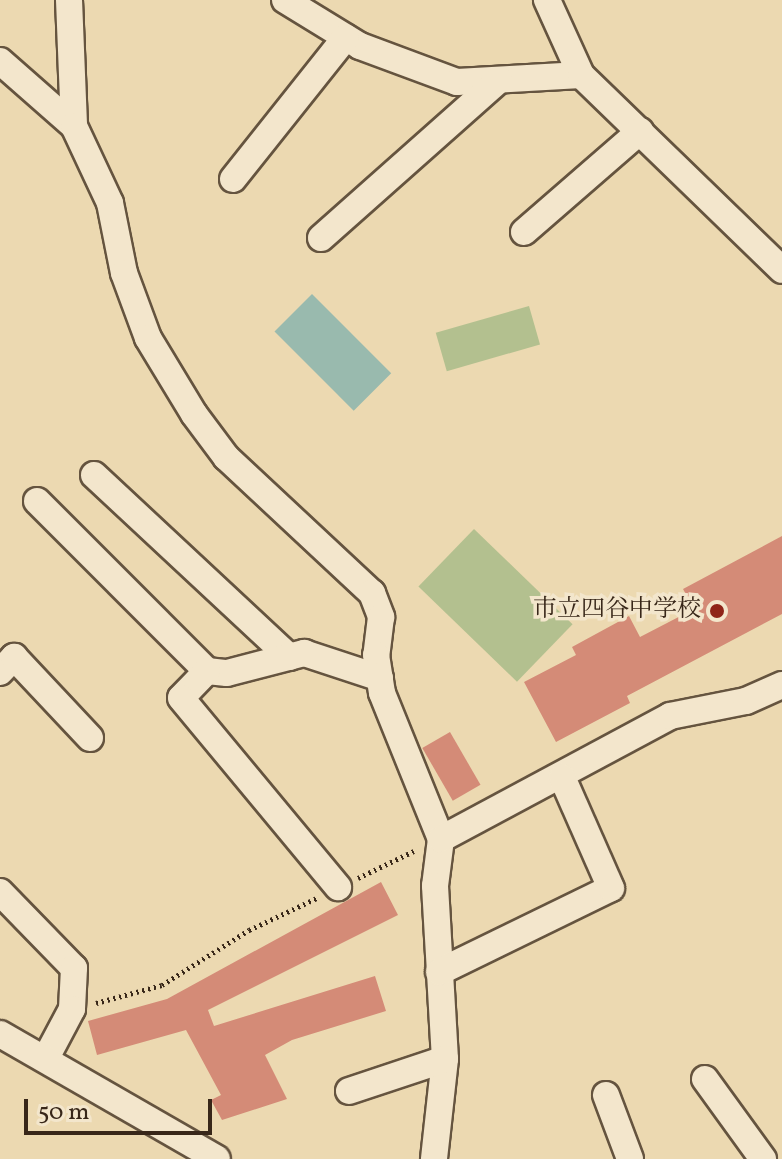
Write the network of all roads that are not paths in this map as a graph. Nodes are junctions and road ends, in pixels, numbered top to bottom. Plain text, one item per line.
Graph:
1 (69, 0) edge
2 (285, 0) edge
3 (547, 0) edge
4 (346, 37) junction
5 (0, 61) edge
6 (581, 75) junction
7 (499, 80) junction
8 (74, 126) junction
9 (640, 131) junction
10 (233, 179) dead end
11 (524, 232) dead end
12 (321, 238) dead end
13 (782, 270) edge
14 (94, 475) dead end
15 (37, 501) dead end
16 (289, 657) junction
17 (207, 671) junction
18 (0, 672) edge
19 (380, 678) junction
20 (782, 685) edge
21 (90, 738) dead end
22 (562, 777) junction
23 (441, 839) junction
24 (338, 887) road end
25 (0, 892) edge
26 (439, 972) junction
27 (0, 1034) edge
28 (47, 1056) junction
29 (445, 1059) junction
30 (705, 1079) dead end
31 (349, 1091) dead end
32 (606, 1095) dead end
33 (204, 1156) edge
34 (434, 1159) edge
35 (630, 1159) edge
36 (763, 1159) edge

1 - 8 street
2 - 4 street
3 - 6 street
4 - 7 street
4 - 10 street
5 - 8 street
6 - 7 street
6 - 9 street
7 - 12 street
8 - 19 street
9 - 11 street
9 - 13 street
14 - 16 street
15 - 17 street
16 - 17 street
16 - 19 street
17 - 24 street
18 - 21 street
19 - 23 street
20 - 22 street
22 - 23 street
22 - 26 street
23 - 26 street
25 - 28 street
26 - 29 street
27 - 28 street
28 - 33 street
29 - 31 street
29 - 34 street
30 - 36 street
32 - 35 street

